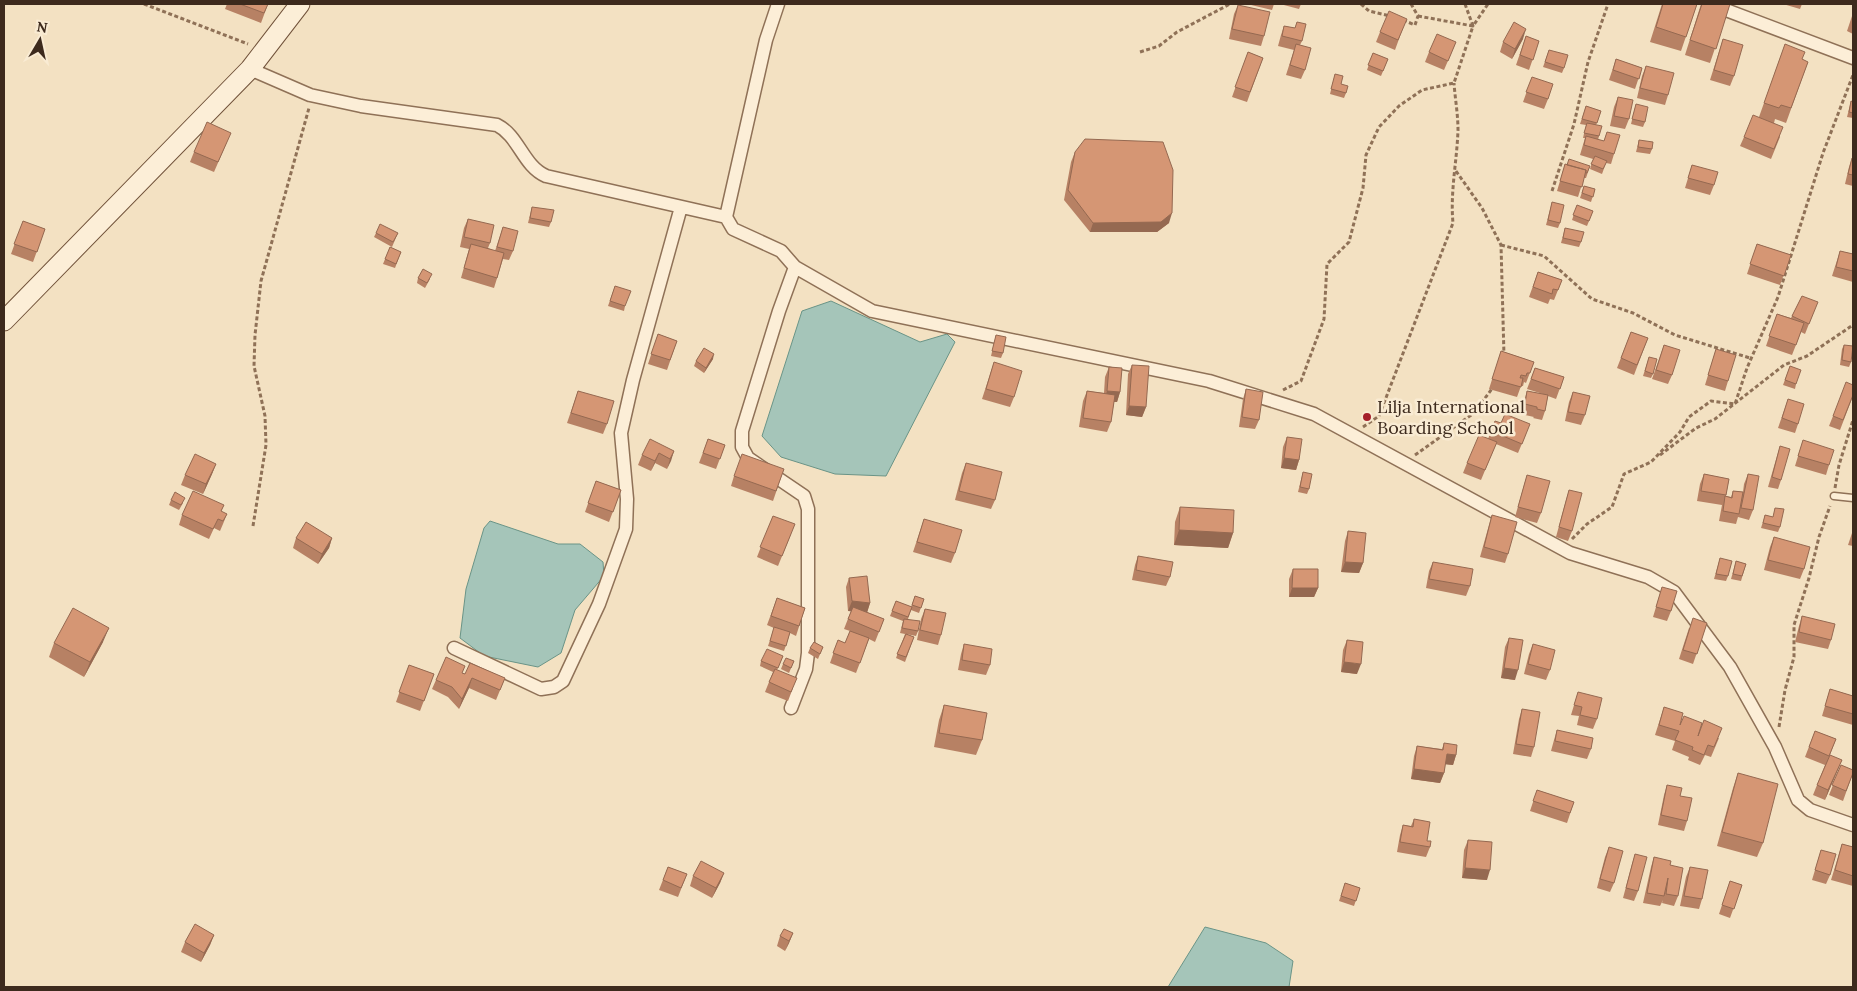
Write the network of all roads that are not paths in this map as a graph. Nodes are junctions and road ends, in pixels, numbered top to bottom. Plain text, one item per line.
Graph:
1 (300, 4) edge
2 (778, 4) edge
3 (1710, 4) edge
4 (1853, 58) edge
5 (250, 70) junction
6 (681, 206) junction
7 (726, 217) junction
8 (796, 267) junction
9 (4, 321) edge
10 (1834, 496) road end
11 (1853, 498) edge
12 (454, 648) dead end
13 (792, 708) dead end
14 (1853, 825) edge

1 - 5 main road
2 - 7 street
3 - 4 street
5 - 6 street
5 - 9 main road
6 - 7 street
6 - 12 street
7 - 8 street
8 - 13 street
8 - 14 street
10 - 11 lane

